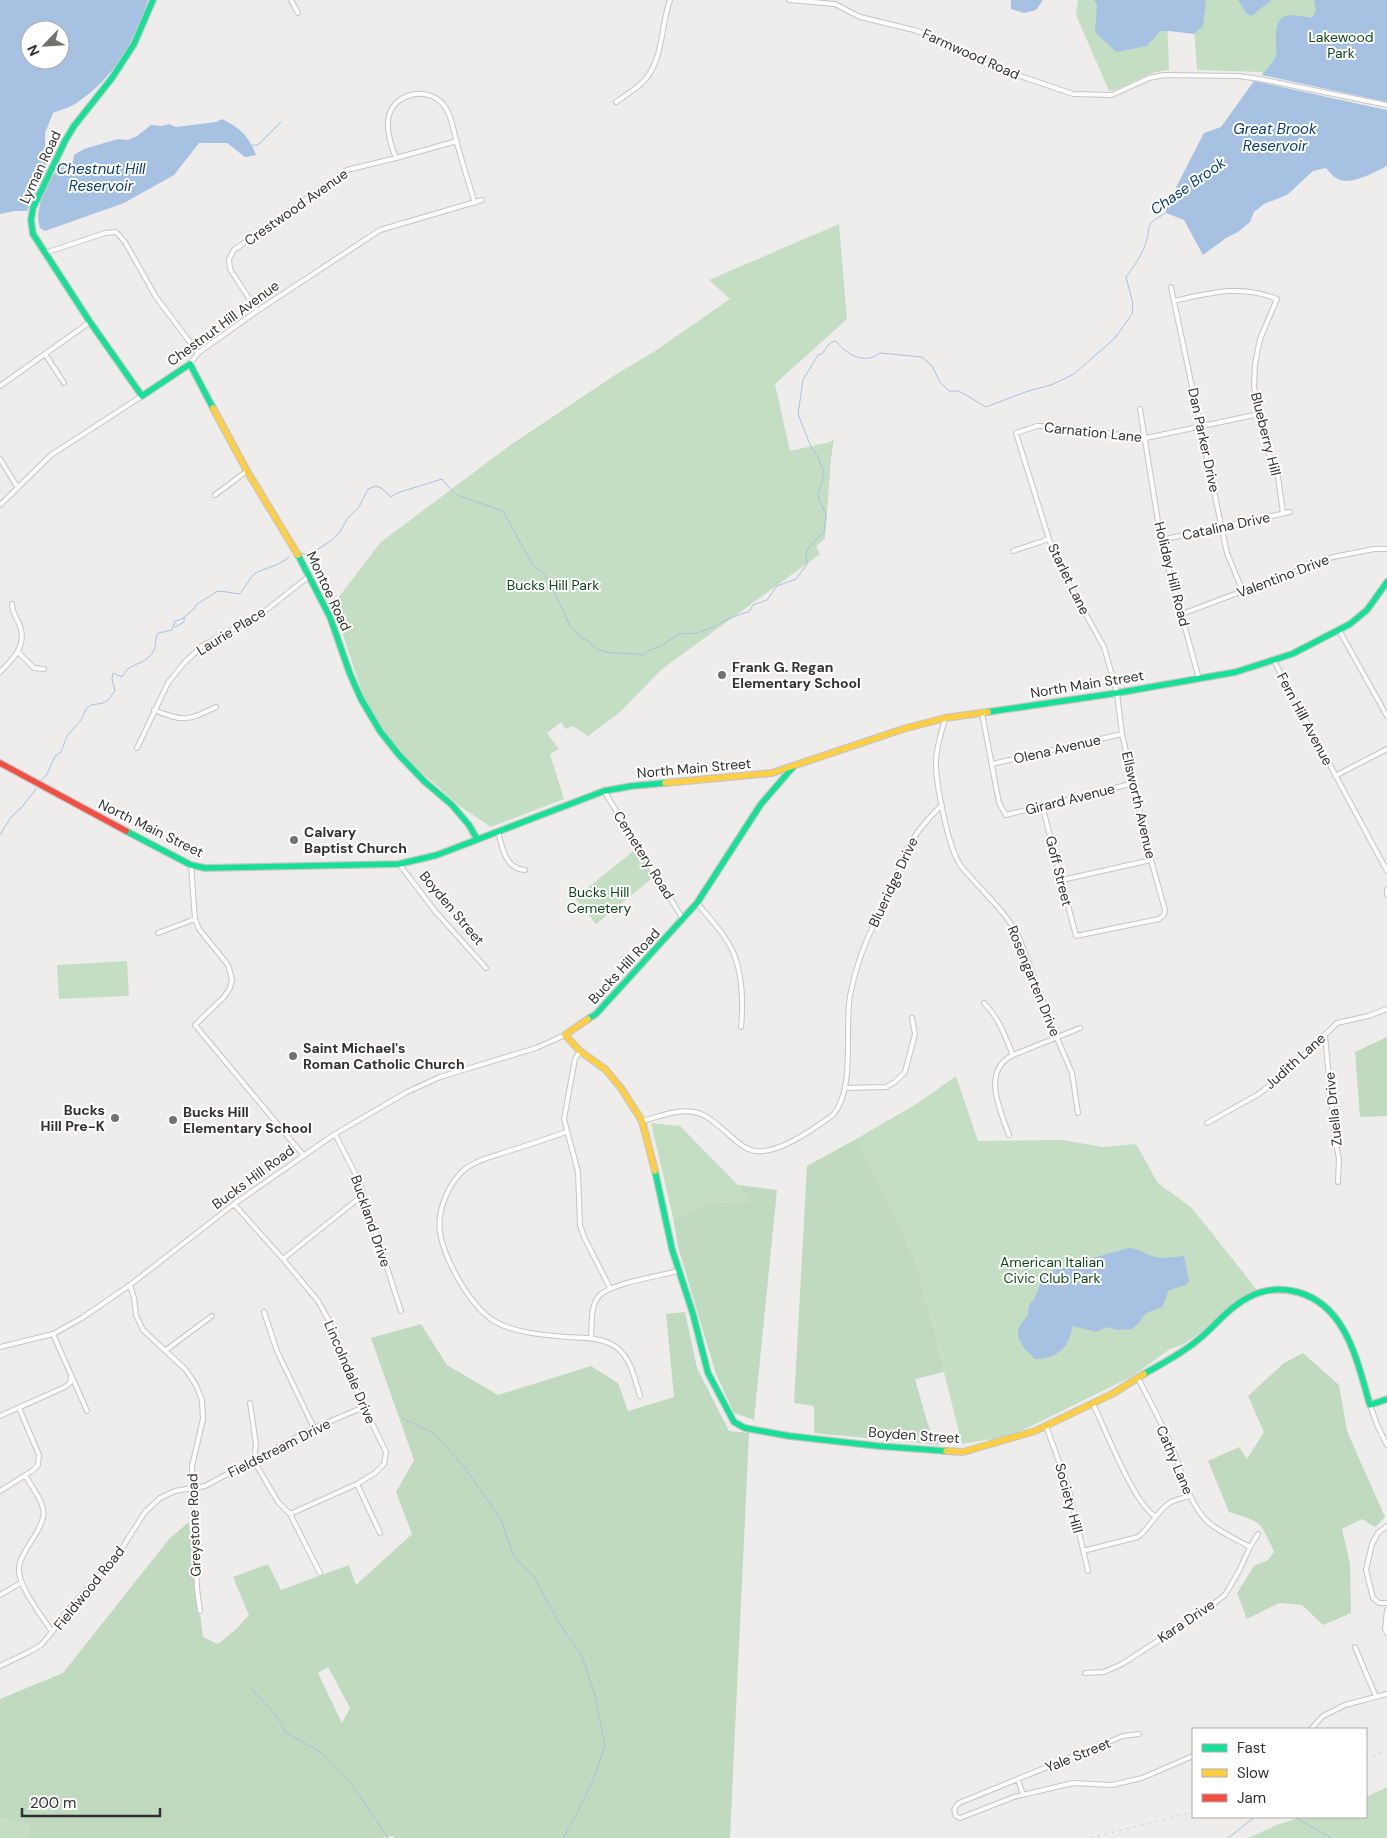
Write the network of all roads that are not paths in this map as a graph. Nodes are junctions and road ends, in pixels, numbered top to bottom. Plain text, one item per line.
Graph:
1 (153, 0) edge
2 (291, 0) edge
3 (670, 0) edge
4 (789, 0) edge
5 (298, 13) dead end
6 (616, 102) dead end
7 (1387, 105) edge
8 (457, 141) junction
9 (396, 158) junction
10 (482, 200) dead end
11 (474, 203) junction
12 (45, 253) junction
13 (1171, 287) dead end
14 (1174, 301) junction
15 (257, 311) junction
16 (90, 322) junction
17 (198, 353) junction
18 (45, 354) junction
19 (190, 364) junction
20 (64, 383) dead end
21 (0, 386) edge
22 (142, 396) junction
23 (1140, 409) dead end
24 (1259, 414) junction
25 (1202, 427) junction
26 (1016, 433) joint
27 (1146, 438) junction
28 (0, 459) edge
29 (247, 471) junction
30 (18, 488) junction
31 (214, 496) dead end
32 (0, 505) edge
33 (1290, 512) dead end
34 (1283, 513) junction
35 (1222, 527) junction
36 (1050, 539) junction
37 (1161, 540) junction
38 (1387, 549) edge
39 (1013, 551) dead end
40 (308, 577) junction
41 (1387, 582) edge
42 (1243, 592) junction
43 (12, 604) dead end
44 (1182, 614) junction
45 (1339, 630) junction
46 (18, 652) junction
47 (1274, 661) junction
48 (44, 669) dead end
49 (0, 672) edge
50 (1199, 679) junction
51 (1117, 693) junction
52 (216, 707) dead end
53 (154, 710) junction
54 (982, 713) junction
55 (1387, 716) edge
56 (944, 718) junction
57 (1122, 734) junction
58 (137, 748) dead end
59 (1387, 748) edge
60 (0, 763) edge
61 (992, 764) junction
62 (794, 766) junction
63 (1335, 776) junction
64 (1134, 783) junction
65 (604, 791) junction
66 (942, 805) junction
67 (1042, 806) junction
68 (498, 831) junction
69 (477, 839) junction
70 (1151, 860) junction
71 (191, 864) junction
72 (399, 864) junction
73 (525, 870) dead end
74 (1387, 871) edge
75 (1062, 880) junction
76 (1387, 890) edge
77 (1387, 895) edge
78 (697, 903) junction
79 (683, 919) junction
80 (195, 920) junction
81 (158, 933) dead end
82 (1076, 936) joint
83 (486, 968) dead end
84 (984, 1004) dead end
85 (1387, 1008) edge
86 (912, 1018) dead end
87 (740, 1027) dead end
88 (1080, 1028) dead end
89 (565, 1035) junction
90 (1325, 1036) junction
91 (1057, 1038) junction
92 (580, 1051) junction
93 (1013, 1055) junction
94 (845, 1088) junction
95 (1078, 1113) dead end
96 (642, 1121) junction
97 (1207, 1123) dead end
98 (566, 1132) junction
99 (334, 1134) junction
100 (1009, 1135) dead end
101 (304, 1156) junction
102 (1338, 1182) dead end
103 (363, 1196) junction
104 (234, 1204) junction
105 (283, 1259) junction
106 (678, 1271) junction
107 (130, 1285) junction
108 (610, 1288) junction
109 (402, 1311) dead end
110 (264, 1312) dead end
111 (212, 1316) dead end
112 (53, 1334) junction
113 (591, 1338) junction
114 (0, 1347) edge
115 (166, 1350) junction
116 (71, 1376) junction
117 (1138, 1378) junction
118 (640, 1396) dead end
119 (1387, 1399) edge
120 (250, 1403) dead end
121 (1093, 1404) junction
122 (1370, 1405) junction
123 (364, 1407) junction
124 (19, 1408) junction
125 (86, 1411) dead end
126 (0, 1416) edge
127 (1046, 1426) junction
128 (314, 1428) junction
129 (1387, 1445) edge
130 (254, 1461) junction
131 (25, 1475) junction
132 (357, 1484) junction
133 (194, 1488) junction
134 (0, 1491) edge
135 (1190, 1496) junction
136 (290, 1514) junction
137 (1156, 1516) junction
138 (1387, 1526) edge
139 (380, 1533) dead end
140 (1258, 1534) dead end
141 (1250, 1547) junction
142 (1083, 1551) junction
143 (1088, 1571) dead end
144 (320, 1574) dead end
145 (22, 1583) junction
146 (0, 1595) edge
147 (1387, 1603) edge
148 (1387, 1610) edge
149 (200, 1611) dead end
150 (52, 1632) junction
151 (1387, 1633) edge
152 (1355, 1647) dead end
153 (0, 1666) edge
154 (1085, 1674) dead end
155 (1387, 1694) edge
156 (1376, 1697) junction
157 (1312, 1728) edge
158 (1139, 1734) dead end
159 (1192, 1756) edge
160 (1018, 1779) junction
161 (1024, 1795) junction

1 - 12 street, Lyman Road
2 - 5 street
3 - 6 street
4 - 7 street, Farmwood Road
8 - 9 street, Crestwood Avenue
8 - 9 street
8 - 11 street
9 - 15 street, Crestwood Avenue
10 - 11 street, Chestnut Hill Avenue
11 - 15 street, Chestnut Hill Avenue
12 - 16 street, Lyman Road
12 - 17 street
13 - 14 street, Dan Parker Drive
14 - 24 street, Blueberry Hill
14 - 25 street, Dan Parker Drive
15 - 17 street, Chestnut Hill Avenue
16 - 18 street
16 - 22 street, Lyman Road
17 - 19 street, Chestnut Hill Avenue
18 - 20 street
18 - 21 street
19 - 22 street, Chestnut Hill Avenue
19 - 29 street, Montoe Road
22 - 30 street, Chestnut Hill Avenue
23 - 27 street, Holiday Hill Road
24 - 25 street, Carnation Lane
24 - 34 street, Blueberry Hill
25 - 27 street, Carnation Lane
25 - 35 street, Dan Parker Drive
26 - 27 street, Carnation Lane
26 - 36 street, Starlet Lane
27 - 37 street, Holiday Hill Road
28 - 30 street
29 - 31 street
29 - 40 street, Montoe Road
30 - 32 street, Chestnut Hill Avenue
33 - 34 street, Catalina Drive
34 - 35 street, Catalina Drive
35 - 37 street, Catalina Drive
35 - 42 street, Dan Parker Drive
36 - 39 street
36 - 51 street, Starlet Lane
37 - 44 street, Holiday Hill Road
38 - 42 street, Valentino Drive
40 - 53 street, Laurie Place
40 - 69 street, Montoe Road
41 - 45 street, North Main Street
42 - 44 street, Valentino Drive
43 - 46 street
44 - 50 street, Holiday Hill Road
45 - 47 street, North Main Street
45 - 55 street
46 - 48 street
46 - 49 street
47 - 50 street, North Main Street
47 - 63 street, Fern Hill Avenue
50 - 51 street, North Main Street
51 - 54 street, North Main Street
51 - 57 street, Ellsworth Avenue
52 - 53 street
53 - 58 street, Laurie Place
54 - 56 street, North Main Street
54 - 61 street
56 - 62 street, North Main Street
56 - 66 street, Rosengarten Drive
57 - 61 street, Olena Avenue
57 - 64 street, Ellsworth Avenue
59 - 63 street
60 - 71 street, North Main Street
61 - 67 street, Girard Avenue
62 - 65 street, North Main Street
62 - 78 street, Bucks Hill Road
63 - 74 street, Fern Hill Avenue
64 - 67 street, Girard Avenue
64 - 70 street, Ellsworth Avenue
65 - 68 street, North Main Street
65 - 79 street, Cemetery Road
66 - 91 street, Rosengarten Drive
66 - 94 street, Blueridge Drive
67 - 75 street, Goff Street
68 - 69 street, North Main Street
68 - 73 street
69 - 72 street, North Main Street
70 - 75 street
70 - 82 street, Ellsworth Avenue
71 - 72 street, North Main Street
71 - 80 street
72 - 83 street, Boyden Street
75 - 82 street, Goff Street
76 - 77 street
78 - 79 street, Bucks Hill Road
78 - 87 street
79 - 89 street, Bucks Hill Road
80 - 81 street
80 - 101 street
84 - 93 street
85 - 90 street, Judith Lane
86 - 94 street
88 - 91 street
89 - 92 street, Boyden Street
89 - 99 street, Bucks Hill Road
90 - 97 street, Judith Lane
90 - 102 street, Zuella Drive
91 - 93 street
91 - 95 street, Rosengarten Drive
92 - 96 street, Boyden Street
92 - 98 street
93 - 100 street
94 - 96 street, Blueridge Drive
96 - 106 street, Boyden Street
98 - 108 street
98 - 113 street
99 - 101 street, Bucks Hill Road
99 - 103 street, Buckland Drive
101 - 104 street, Bucks Hill Road
103 - 105 street
103 - 109 street, Buckland Drive
104 - 105 street, Lincolndale Drive
104 - 107 street, Bucks Hill Road
105 - 123 street, Lincolndale Drive
106 - 108 street
106 - 127 street, Boyden Street
107 - 112 street, Bucks Hill Road
107 - 115 street, Greystone Road
108 - 113 street
110 - 128 street
111 - 115 street
112 - 114 street, Bucks Hill Road
112 - 116 street
113 - 118 street
115 - 133 street, Greystone Road
116 - 124 street
116 - 125 street
117 - 121 street, Boyden Street
117 - 122 street, Boyden Street
117 - 135 street, Cathy Lane
119 - 122 street
120 - 130 street
121 - 127 street, Boyden Street
121 - 137 street
122 - 129 street, Boyden Street
123 - 128 street, Fieldstream Drive
123 - 132 street, Lincolndale Drive
124 - 126 street
124 - 131 street
127 - 142 street, Society Hill
128 - 130 street, Fieldstream Drive
130 - 133 street, Fieldstream Drive
130 - 136 street
131 - 134 street
131 - 145 street
132 - 136 street, Lincolndale Drive
132 - 139 street
133 - 149 street, Greystone Road
133 - 150 street, Fieldwood Road
135 - 137 street
135 - 141 street, Cathy Lane
136 - 144 street
137 - 142 street
138 - 147 street
140 - 141 street, Kara Drive
141 - 154 street, Kara Drive
142 - 143 street, Society Hill
145 - 146 street
145 - 150 street
148 - 151 street
150 - 153 street, Fieldwood Road
152 - 156 street
155 - 156 street
156 - 157 street
158 - 160 street, Yale Street
159 - 161 street, Yale Street
160 - 161 street
160 - 161 street, Yale Street

